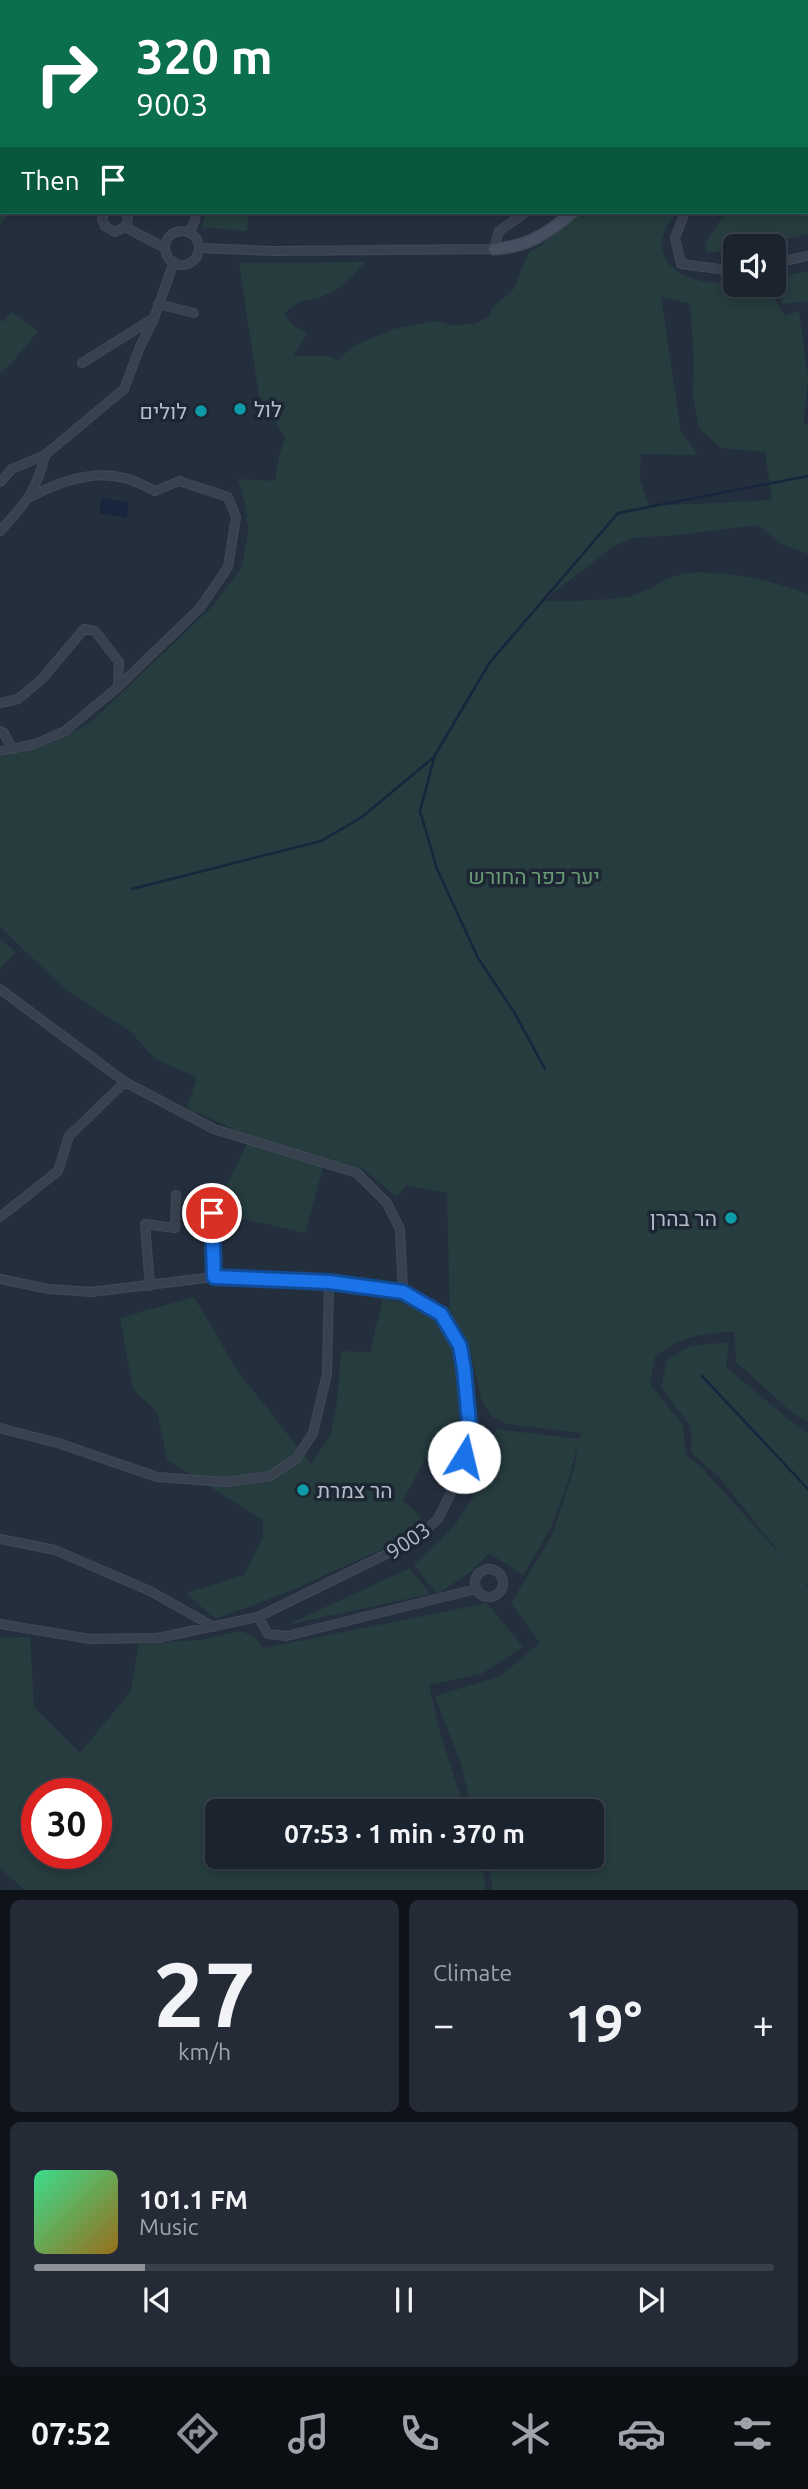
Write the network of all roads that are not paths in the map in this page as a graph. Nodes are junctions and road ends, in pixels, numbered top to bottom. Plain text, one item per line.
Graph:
1 (104, 214) edge
2 (126, 214) edge
3 (196, 214) edge
4 (523, 214) edge
5 (570, 214) edge
6 (684, 214) edge
7 (125, 227) junction
8 (189, 232) junction
9 (165, 248) junction
10 (199, 248) junction
11 (494, 248) junction
12 (808, 256) edge
13 (786, 261) edge
14 (174, 262) junction
15 (723, 269) edge
16 (158, 304) junction
17 (194, 313) dead end
18 (154, 318) junction
19 (82, 363) dead end
20 (45, 455) junction
21 (0, 482) edge
22 (28, 498) junction
23 (0, 531) edge
24 (118, 687) junction
25 (0, 703) edge
26 (0, 731) edge
27 (12, 749) junction
28 (0, 751) edge
29 (0, 989) edge
30 (125, 1082) junction
31 (176, 1195) dead end
32 (212, 1213) dead end
33 (0, 1217) edge
34 (214, 1277) junction
35 (0, 1279) edge
36 (329, 1282) junction
37 (150, 1286) junction
38 (403, 1292) junction
39 (0, 1428) edge
40 (0, 1539) edge
41 (476, 1589) dead end
42 (258, 1617) junction
43 (0, 1625) edge
44 (214, 1627) junction

1 - 7 street
2 - 7 street
3 - 8 street
4 - 11 street
5 - 11 main road
6 - 15 street
7 - 9 street
8 - 9 street
8 - 10 street
9 - 14 street
10 - 11 street
10 - 14 street
12 - 13 street
14 - 16 street
16 - 17 street
16 - 18 street
18 - 19 street
18 - 20 street
20 - 21 street
20 - 22 street
22 - 23 street
22 - 24 street
24 - 25 street
24 - 27 street
26 - 27 street
27 - 28 street
29 - 30 street
30 - 33 street
30 - 38 street
31 - 37 street
32 - 34 street
34 - 36 street, 9003
34 - 37 street, 9003
35 - 37 street, 9003
36 - 38 street, 9003
36 - 39 street
38 - 42 street, 9003
40 - 44 street
41 - 42 street
42 - 44 street, 9003
43 - 44 street, 9003

